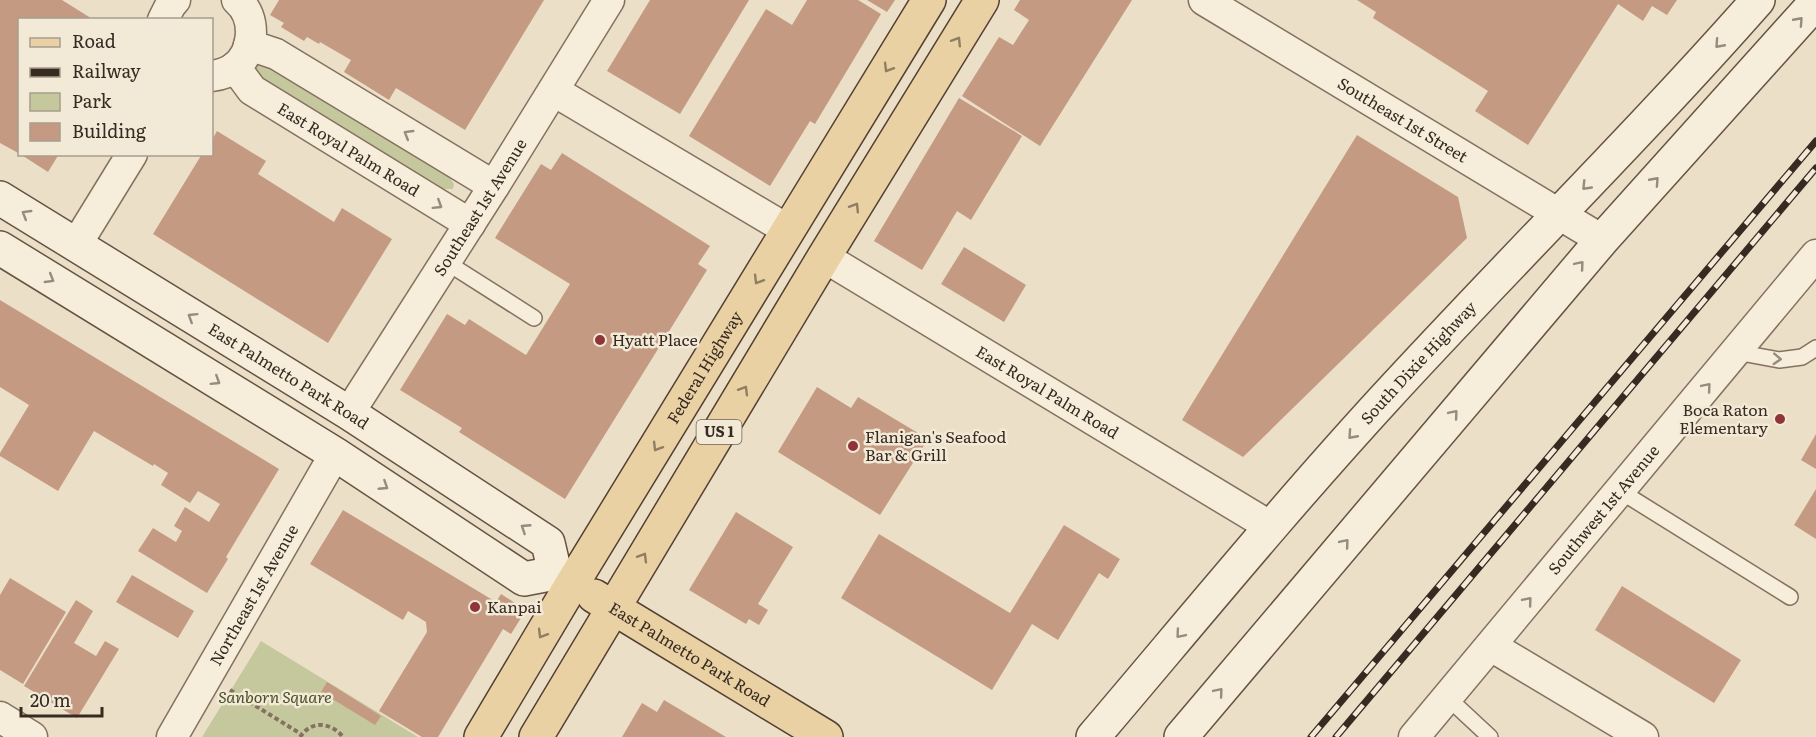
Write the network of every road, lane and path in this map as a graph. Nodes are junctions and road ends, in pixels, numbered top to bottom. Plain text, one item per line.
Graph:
1 (237, 0) edge
2 (609, 0) edge
3 (929, 0) edge
4 (982, 0) edge
5 (1204, 0) edge
6 (1758, 0) edge
7 (1816, 2) edge
8 (232, 63) edge
9 (554, 90) junction
10 (131, 156) edge
11 (494, 186) junction
12 (0, 198) edge
13 (1559, 214) junction
14 (470, 224) junction
15 (788, 230) junction
16 (1602, 240) junction
17 (76, 245) junction
18 (0, 248) edge
19 (1816, 255) edge
20 (824, 257) junction
21 (446, 262) junction
22 (534, 318) dead end
23 (1816, 348) edge
24 (1736, 351) junction
25 (349, 413) junction
26 (335, 454) junction
27 (1620, 491) junction
28 (1271, 527) junction
29 (564, 579) junction
30 (1790, 597) dead end
31 (613, 607) junction
32 (1491, 646) junction
33 (207, 676) junction
34 (1448, 697) junction
35 (0, 717) edge
36 (300, 735) edge
37 (540, 735) edge
38 (819, 735) edge
39 (32, 737) edge
40 (172, 737) edge
41 (343, 737) edge
42 (481, 737) edge
43 (1093, 737) edge
44 (1181, 737) edge
45 (1414, 737) edge
46 (1490, 737) edge
47 (1643, 737) edge

1 - 8 street
2 - 9 street, Southeast 1st Avenue
3 -> 15 main road, Federal Highway / US 1
20 -> 4 main road, US 1
5 - 13 street, Southeast 1st Street
6 -> 13 main road, South Dixie Highway
16 -> 7 main road
11 -> 8 street
8 -> 14 street, East Royal Palm Road
9 - 11 street, Southeast 1st Avenue
9 - 15 street
10 - 17 street
11 - 14 street, Southeast 1st Avenue
17 -> 12 main road, East Palmetto Park Road
13 - 16 street, Southeast 1st Street
13 -> 28 main road, South Dixie Highway
14 - 21 street, Southeast 1st Avenue
15 -> 29 main road, Federal Highway / US 1
44 -> 16 main road
25 -> 17 main road, East Palmetto Park Road
18 -> 26 main road
19 - 24 street, Southwest 1st Avenue
20 - 28 street, East Royal Palm Road
31 -> 20 main road, US 1
21 - 22 lane
21 - 25 street, Southeast 1st Avenue
24 -> 23 lane
27 -> 24 street, Southwest 1st Avenue
29 -> 25 main road, East Palmetto Park Road
26 -> 29 main road
26 - 33 street, Northeast 1st Avenue
27 - 30 lane
32 -> 27 street, Southwest 1st Avenue
28 -> 43 main road, South Dixie Highway
29 - 31 main road, East Palmetto Park Road
29 -> 42 main road, Federal Highway / US 1
31 - 37 main road, US 1
31 - 38 main road, East Palmetto Park Road
32 - 34 street, Southwest 1st Avenue
32 - 47 street
33 - 36 path
33 - 40 street, Northeast 1st Avenue
34 - 45 street, Southwest 1st Avenue
34 - 46 lane
35 - 39 street
36 - 41 path

